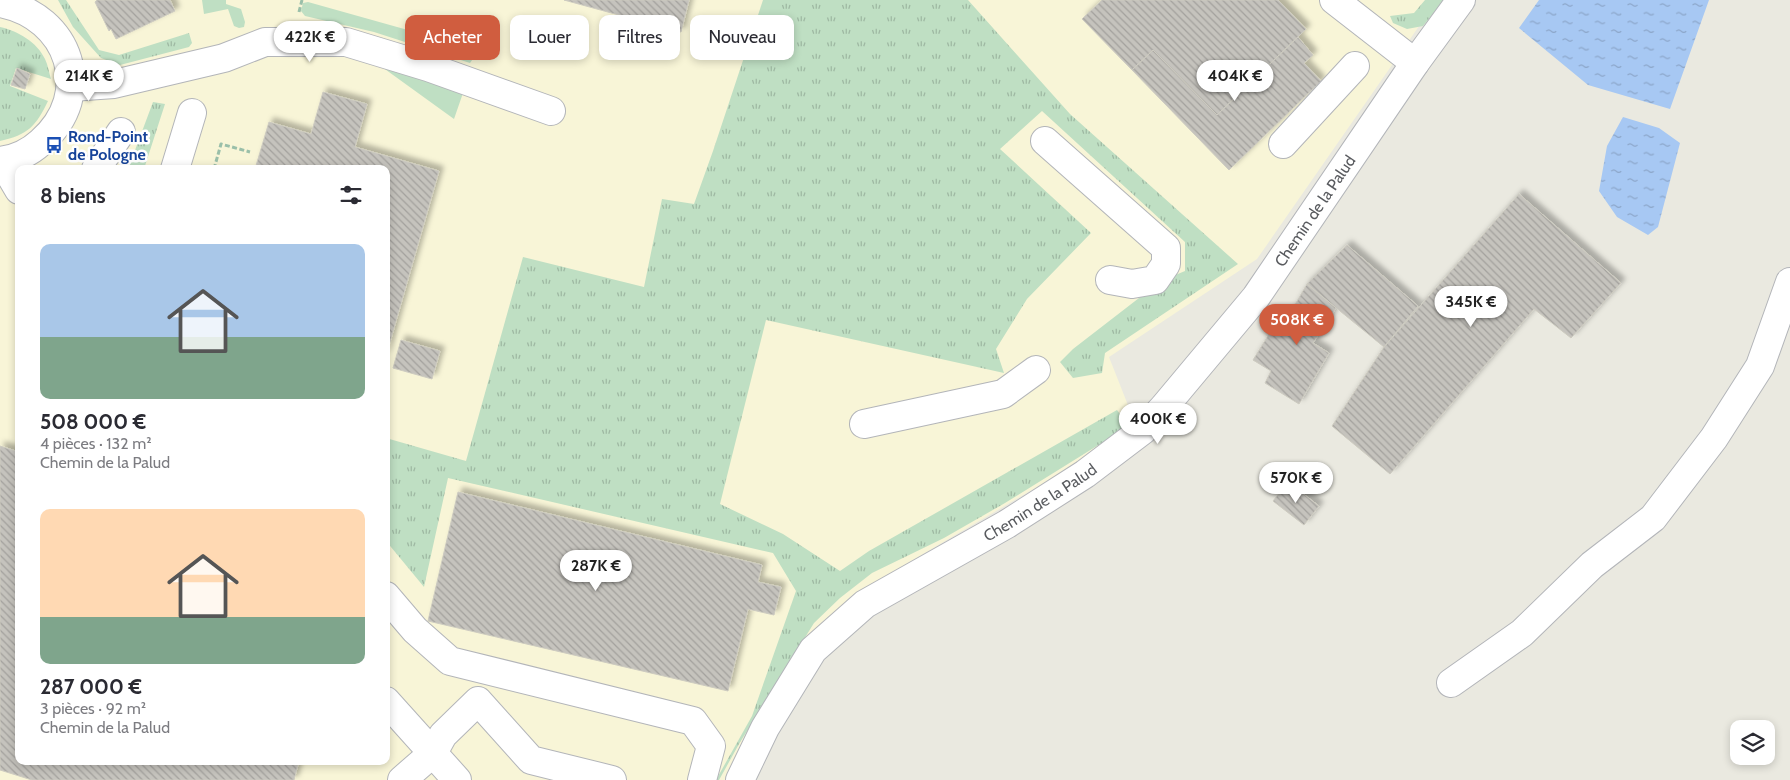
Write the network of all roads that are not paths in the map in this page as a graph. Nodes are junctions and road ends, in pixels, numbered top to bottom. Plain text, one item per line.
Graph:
1 (1334, 0) edge
2 (1461, 0) edge
3 (0, 3) edge
4 (32, 7) edge
5 (1415, 63) junction
6 (1355, 66) dead end
7 (71, 87) junction
8 (551, 111) dead end
9 (192, 113) dead end
10 (121, 132) dead end
11 (1045, 141) dead end
12 (1283, 144) dead end
13 (1, 161) edge
14 (99, 165) edge
15 (176, 165) edge
16 (15, 184) edge
17 (1110, 280) dead end
18 (1790, 282) edge
19 (1036, 370) dead end
20 (864, 424) dead end
21 (390, 601) edge
22 (481, 669) junction
23 (1451, 683) dead end
24 (478, 701) junction
25 (390, 706) edge
26 (433, 753) junction
27 (402, 780) edge
28 (458, 780) edge
29 (612, 780) edge
30 (702, 780) edge
31 (740, 780) edge

1 - 5 street
2 - 5 street, Chemin de la Palud
3 - 4 street
4 - 7 street
5 - 31 street, Chemin de la Palud
6 - 12 street
7 - 8 street
7 - 13 street
9 - 15 street
10 - 14 street
11 - 17 street
13 - 16 street
18 - 23 street
19 - 20 street
21 - 22 street
22 - 24 street
22 - 30 street
24 - 26 street
24 - 29 street
25 - 26 street
26 - 27 street
26 - 28 street

